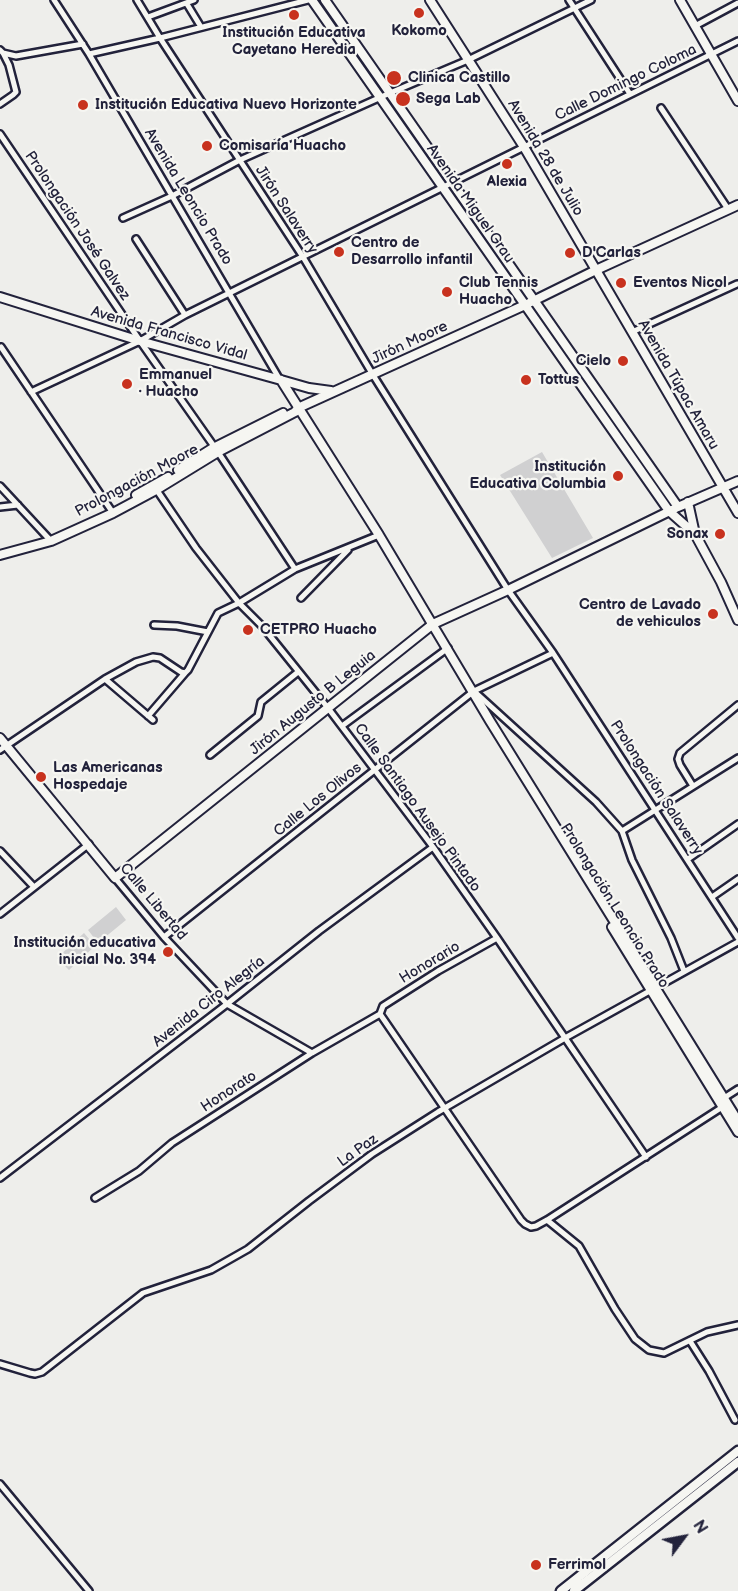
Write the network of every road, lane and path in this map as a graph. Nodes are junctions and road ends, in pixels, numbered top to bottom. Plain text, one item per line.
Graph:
1 (54, 0) edge
2 (136, 0) edge
3 (194, 0) edge
4 (310, 0) edge
5 (325, 0) edge
6 (430, 0) edge
7 (569, 0) edge
8 (591, 0) edge
9 (680, 0) edge
10 (738, 3) edge
11 (187, 4) junction
12 (574, 7) junction
13 (148, 17) junction
14 (695, 26) junction
15 (201, 27) junction
16 (160, 38) junction
17 (738, 40) edge
18 (83, 44) junction
19 (2, 51) edge
20 (89, 54) junction
21 (711, 54) junction
22 (468, 60) junction
23 (390, 93) junction
24 (630, 94) junction
25 (380, 98) junction
26 (738, 100) edge
27 (0, 104) edge
28 (661, 108) dead end
29 (0, 134) edge
30 (524, 147) junction
31 (240, 160) junction
32 (452, 183) junction
33 (442, 188) junction
34 (172, 196) junction
35 (738, 205) edge
36 (728, 209) junction
37 (123, 218) dead end
38 (136, 239) dead end
39 (303, 257) junction
40 (596, 270) junction
41 (737, 284) edge
42 (230, 293) junction
43 (0, 297) edge
44 (534, 301) junction
45 (525, 305) junction
46 (185, 315) junction
47 (632, 332) junction
48 (140, 341) junction
49 (1, 346) edge
50 (373, 375) junction
51 (281, 381) junction
52 (31, 392) junction
53 (332, 392) junction
54 (298, 408) junction
55 (215, 450) junction
56 (738, 481) edge
57 (0, 486) edge
58 (154, 488) junction
59 (722, 488) junction
60 (688, 502) junction
61 (18, 505) junction
62 (0, 507) edge
63 (678, 507) junction
64 (112, 511) junction
65 (669, 511) junction
66 (738, 513) edge
67 (695, 534) junction
68 (379, 536) junction
69 (49, 539) junction
70 (350, 548) junction
71 (0, 553) edge
72 (295, 569) junction
73 (508, 590) junction
74 (301, 598) dead end
75 (239, 603) junction
76 (738, 620) edge
77 (433, 624) junction
78 (154, 625) dead end
79 (208, 632) junction
80 (448, 648) junction
81 (554, 653) junction
82 (298, 672) junction
83 (185, 673) junction
84 (105, 679) junction
85 (474, 691) junction
86 (738, 705) edge
87 (328, 708) junction
88 (342, 726) junction
89 (0, 738) edge
90 (3, 748) edge
91 (210, 755) dead end
92 (738, 758) edge
93 (375, 769) junction
94 (693, 786) junction
95 (656, 810) junction
96 (738, 824) edge
97 (622, 831) junction
98 (89, 844) junction
99 (433, 847) junction
100 (0, 851) edge
101 (688, 859) junction
102 (115, 878) junction
103 (738, 879) edge
104 (34, 888) junction
105 (712, 897) junction
106 (0, 914) edge
107 (164, 938) junction
108 (497, 938) junction
109 (738, 940) edge
110 (684, 971) junction
111 (653, 989) junction
112 (227, 1004) junction
113 (380, 1014) junction
114 (565, 1038) junction
115 (312, 1053) junction
116 (738, 1089) edge
117 (725, 1103) junction
118 (445, 1109) junction
119 (738, 1121) edge
120 (738, 1132) edge
121 (646, 1157) junction
122 (0, 1178) edge
123 (95, 1198) dead end
124 (547, 1220) junction
125 (738, 1325) edge
126 (690, 1341) junction
127 (0, 1364) edge
128 (735, 1420) dead end
129 (738, 1451) edge
130 (738, 1462) edge
131 (719, 1471) junction
132 (0, 1484) edge
133 (574, 1588) edge
134 (89, 1591) edge
135 (561, 1591) edge

1 - 18 street, Avenida Leoncio Prado
2 - 13 street, Jirón Salaverry
3 - 11 street
4 - 15 street
4 - 25 street, Avenida Miguel Grau
5 - 23 street, Avenida Miguel Grau
6 - 22 street, Avenida 28 de Julio
7 - 12 street
8 - 12 street
9 - 14 street
10 - 14 street
11 - 13 street
11 - 15 street
12 - 22 street
12 - 24 street
13 - 16 street, Jirón Salaverry
14 - 21 street
15 - 16 street
16 - 20 street
16 - 31 street, Jirón Salaverry
17 - 21 street, Calle Domingo Coloma
18 - 19 street
18 - 20 street, Avenida Leoncio Prado
19 - 27 street
20 - 34 street, Avenida Leoncio Prado
21 - 24 street, Calle Domingo Coloma
21 - 26 street
22 - 23 street
22 - 30 street, Avenida 28 de Julio
23 - 25 street
23 - 32 street, Avenida Miguel Grau
24 - 30 street, Calle Domingo Coloma
25 - 31 street
25 - 33 street, Avenida Miguel Grau
28 - 36 street
29 - 48 street, Prolongación José Galvez
30 - 32 street, Calle Domingo Coloma
30 - 40 street, Avenida 28 de Julio
31 - 34 street
31 - 39 street, Jirón Salaverry
32 - 33 street, Calle Domingo Coloma
32 - 44 street, Avenida Miguel Grau
33 - 39 street, Calle Domingo Coloma
33 - 45 street, Avenida Miguel Grau
34 - 37 street
34 - 42 street, Avenida Leoncio Prado
35 - 36 street, Jirón Moore
36 - 40 street, Jirón Moore
38 - 46 street
39 - 42 street, Calle Domingo Coloma
39 - 50 street, Jirón Salaverry
40 - 44 street, Jirón Moore
40 - 47 street, Avenida Túpac Amaru
41 - 47 street
42 - 46 street, Calle Domingo Coloma
42 - 51 street, Avenida Leoncio Prado
43 - 48 street, Avenida Francisco Vidal
44 - 45 street, Jirón Moore
44 - 63 street, Avenida Miguel Grau
45 - 50 street, Jirón Moore
45 - 65 street, Avenida Miguel Grau
46 - 48 street, Calle Domingo Coloma
47 - 59 street, Avenida Túpac Amaru
48 - 51 street, Avenida Francisco Vidal
48 - 52 street, Calle Domingo Coloma
48 - 55 street, Prolongación José Galvez
49 - 52 street
50 - 53 street, Jirón Moore
50 - 73 street, Jirón Salaverry
51 - 53 street, Avenida Francisco Vidal
51 - 54 street, Avenida Leoncio Prado
52 - 64 street
53 - 54 street, Jirón Moore
54 - 55 street, Jirón Moore
54 - 68 street, Prolongación Leoncio Prado
55 - 58 street, Prolongación Moore
55 - 72 street, Prolongación José Galvez
56 - 59 street, Jirón Augusto B Leguia
57 - 61 street
58 - 64 street, Prolongación Moore
58 - 75 street, Calle Santiago Ausejo Pintado
59 - 60 street, Jirón Augusto B Leguia
59 - 66 street, Avenida Túpac Amaru
60 - 63 street, Jirón Augusto B Leguia
60 - 67 street
61 - 62 street
61 - 69 street
63 - 65 street, Jirón Augusto B Leguia
64 - 69 street, Prolongación Moore
65 - 67 street, Avenida Miguel Grau
65 - 73 street, Jirón Augusto B Leguia
67 - 76 street
68 - 70 street
68 - 77 street, Prolongación Leoncio Prado
69 - 71 street, Prolongación Moore
70 - 72 street
70 - 74 street
72 - 75 street
73 - 77 street, Jirón Augusto B Leguia
73 - 81 street, Prolongación Salaverry
75 - 79 street
75 - 82 street, Calle Santiago Ausejo Pintado
77 - 80 street, Prolongación Leoncio Prado
77 - 87 street, Jirón Augusto B Leguia
78 - 79 street
79 - 83 street
80 - 85 street, Prolongación Leoncio Prado
80 - 88 street
81 - 85 street, Calle Los Olivos
81 - 95 street, Prolongación Salaverry
82 - 87 street, Calle Santiago Ausejo Pintado
82 - 91 street
83 - 84 street
83 - 84 street
84 - 90 street
85 - 93 street, Calle Los Olivos
85 - 97 street, Prolongación Leoncio Prado
85 - 111 street, Prolongación Leoncio Prado
86 - 94 street
87 - 88 street, Calle Santiago Ausejo Pintado
87 - 102 street, Jirón Augusto B Leguia
88 - 93 street, Calle Santiago Ausejo Pintado
89 - 90 street, Calle Libertad
90 - 98 street, Calle Libertad
92 - 94 street
93 - 99 street, Calle Santiago Ausejo Pintado
93 - 107 street, Calle Los Olivos
94 - 95 street
95 - 97 street
95 - 101 street, Prolongación Salaverry
96 - 101 street
97 - 110 street, Prolongación Leoncio Prado
98 - 102 street, Calle Libertad
98 - 104 street
99 - 108 street, Calle Santiago Ausejo Pintado
99 - 112 street, Avenida Ciro Alegría
100 - 104 street
101 - 105 street, Prolongación Salaverry
102 - 107 street, Calle Libertad
103 - 105 street
104 - 106 street
105 - 109 street, Prolongación Salaverry
107 - 112 street, Calle Libertad
108 - 113 street, Honorario
108 - 114 street, Calle Santiago Ausejo Pintado
109 - 110 street, La Paz
110 - 111 street, La Paz
111 - 114 street, La Paz
111 - 117 street, Prolongación Leoncio Prado
112 - 115 street, Calle Libertad
112 - 122 street, Avenida Ciro Alegría
113 - 115 street, Honorato
113 - 118 street
114 - 118 street, La Paz
114 - 121 street, Calle Santiago Ausejo Pintado
115 - 123 street, Honorato
116 - 117 street
117 - 119 street, Prolongación Leoncio Prado
117 - 120 street, Prolongación Leoncio Prado
117 - 121 street
118 - 124 street
118 - 127 street, La Paz
121 - 124 street
124 - 126 street
125 - 126 street
126 - 128 street
129 - 131 main road
130 - 131 main road
131 - 133 main road
132 - 134 street
133 - 135 main road

